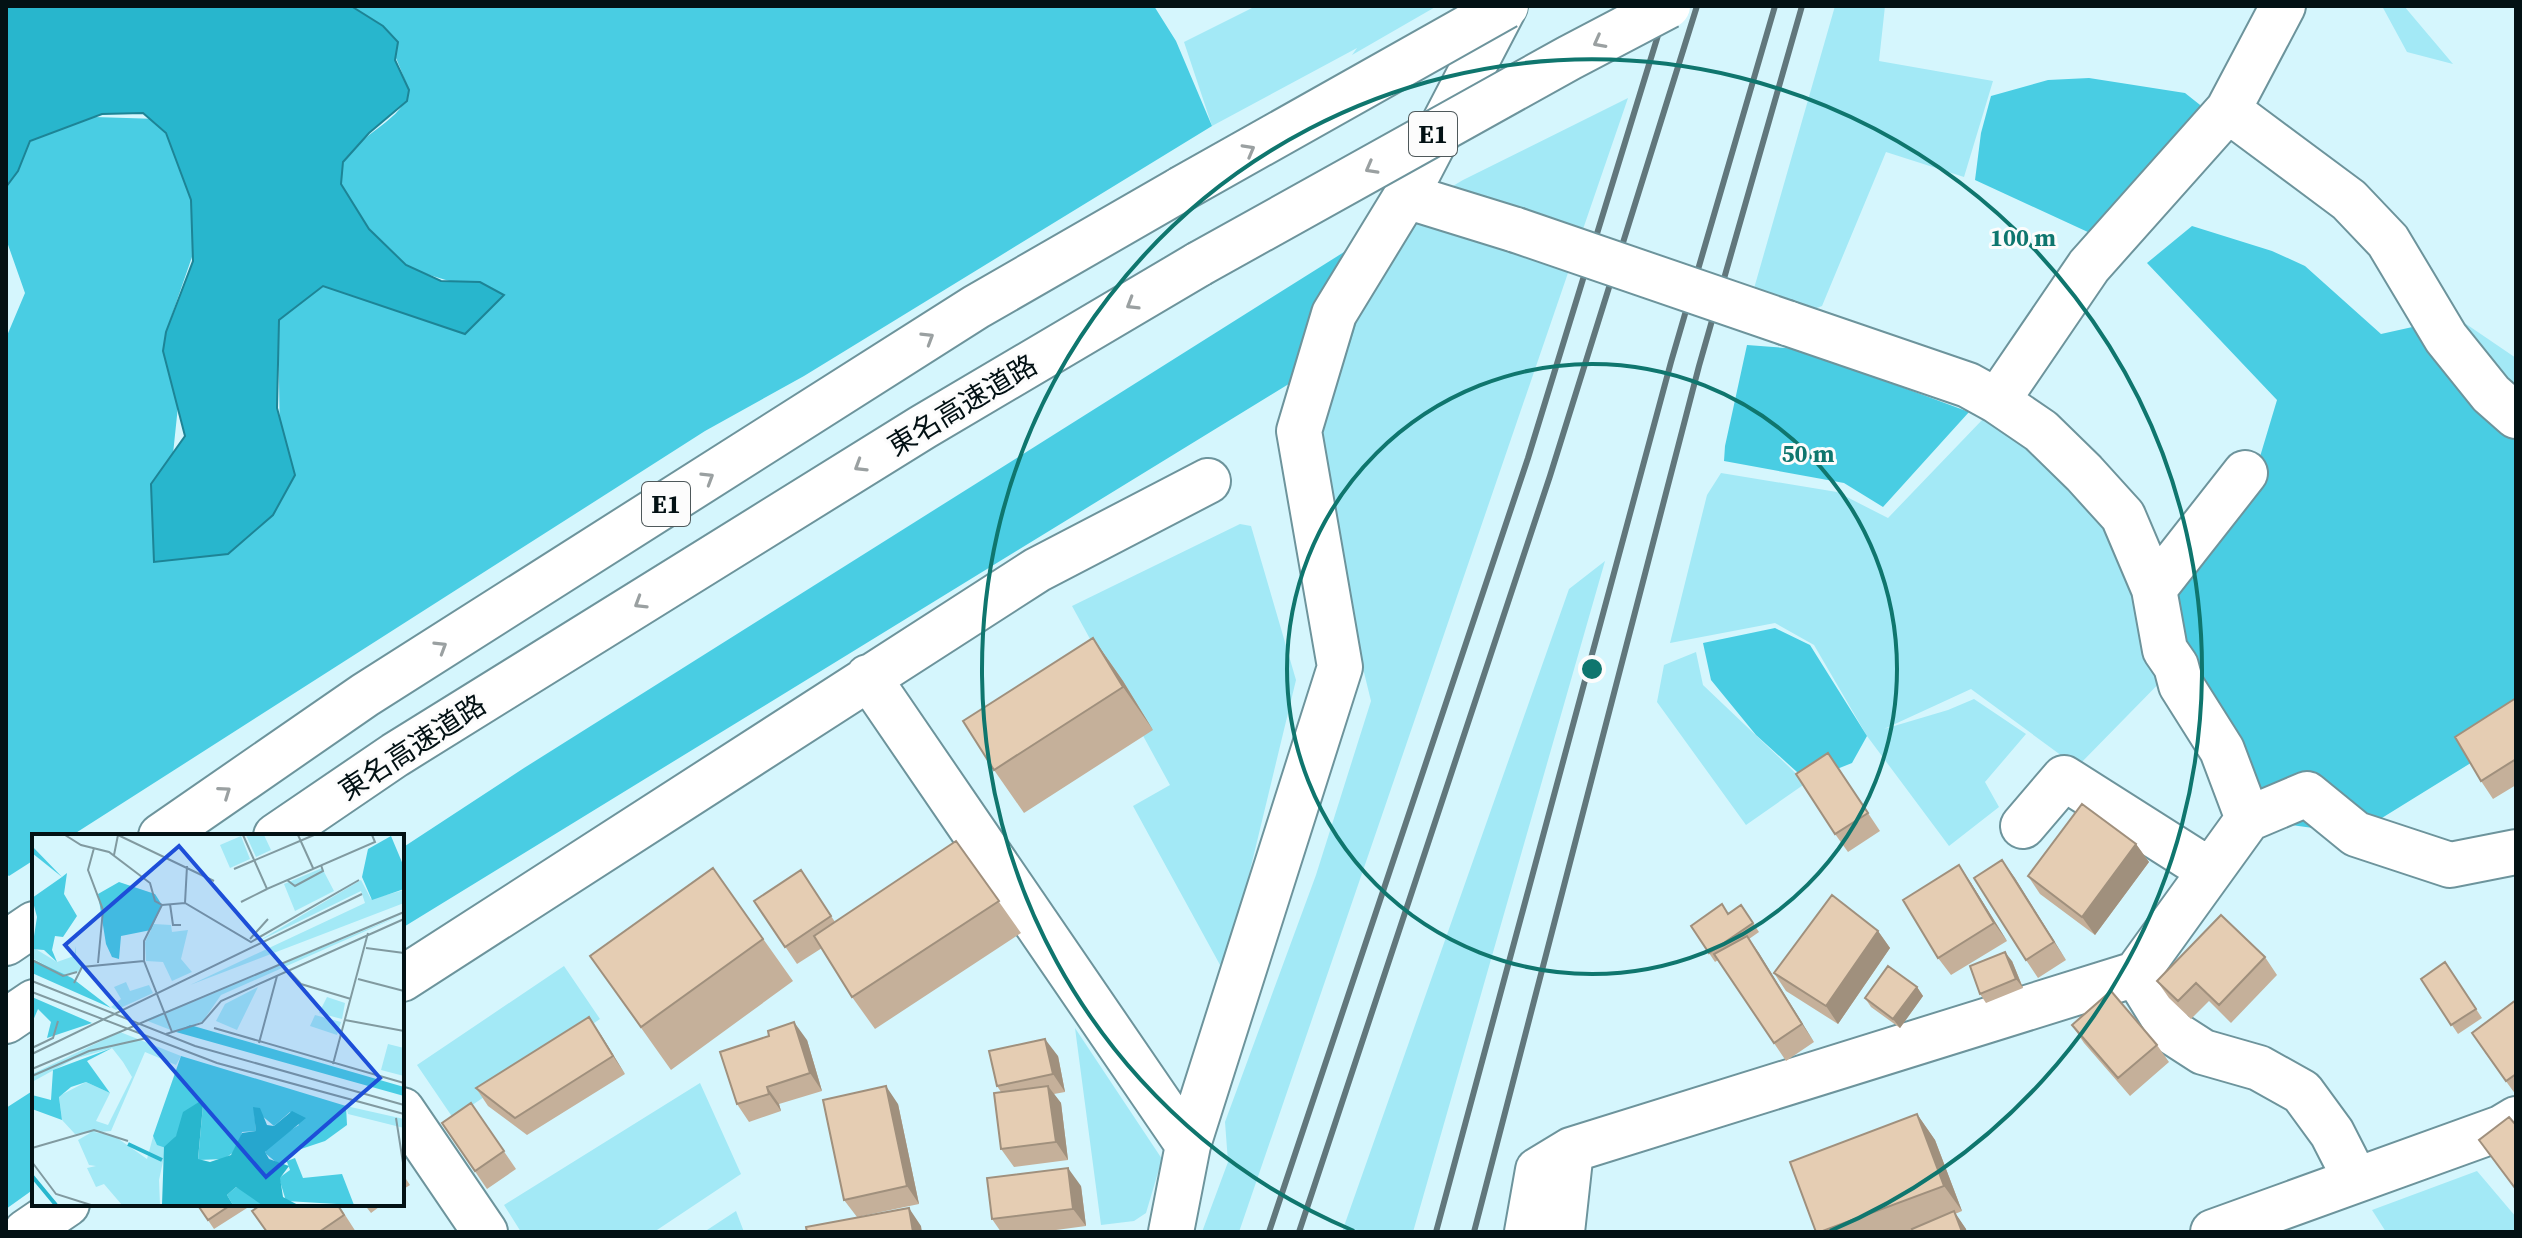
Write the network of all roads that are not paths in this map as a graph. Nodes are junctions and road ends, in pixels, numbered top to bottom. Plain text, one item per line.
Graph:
1 (1506, 6) edge
2 (1668, 6) edge
3 (2283, 6) edge
4 (2228, 110) junction
5 (1406, 196) junction
6 (1997, 401) junction
7 (2516, 416) edge
8 (2245, 473) dead end
9 (1208, 481) dead end
10 (2154, 589) junction
11 (868, 677) junction
12 (2248, 819) junction
13 (2023, 826) dead end
14 (164, 834) edge
15 (279, 834) edge
16 (2516, 852) edge
17 (2209, 870) junction
18 (32, 925) edge
19 (6, 943) edge
20 (2136, 974) junction
21 (404, 978) edge
22 (32, 1003) edge
23 (6, 1021) edge
24 (404, 1113) edge
25 (2516, 1119) edge
26 (1188, 1145) junction
27 (1571, 1150) junction
28 (2356, 1180) junction
29 (64, 1206) edge
30 (26, 1232) edge
31 (485, 1232) edge
32 (1171, 1232) edge
33 (1527, 1232) edge
34 (1562, 1232) edge
35 (2213, 1232) edge

1 - 5 main road
14 -> 1 main road, E1, bridge
2 -> 15 main road, 東名高速道路 / E1, bridge
3 - 4 main road
4 - 6 main road
4 - 7 main road
5 - 6 main road, bridge
5 - 26 main road
6 - 10 main road
8 - 10 main road
9 - 11 main road
10 - 12 main road
11 - 21 main road
11 - 26 main road
12 - 16 main road
12 - 17 main road
13 - 17 main road
17 - 20 main road
18 - 19 main road
20 - 27 main road
20 - 28 main road
22 - 23 main road
24 - 31 main road
25 - 28 main road
26 - 32 main road
27 - 33 main road
27 - 34 main road
28 - 35 main road
29 - 30 main road

